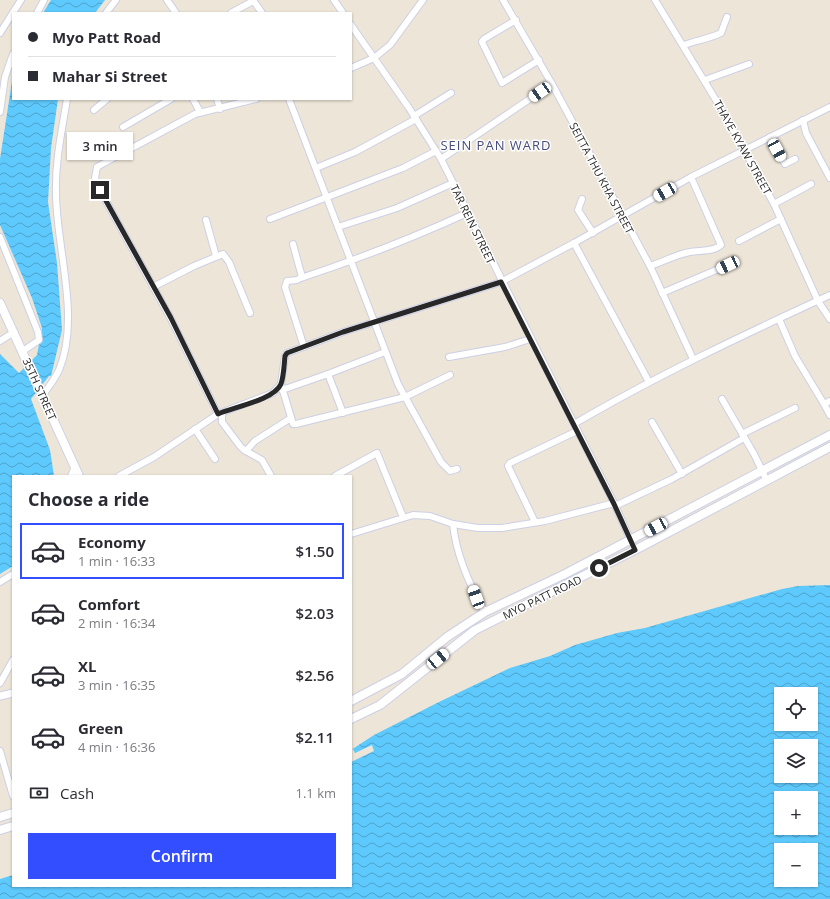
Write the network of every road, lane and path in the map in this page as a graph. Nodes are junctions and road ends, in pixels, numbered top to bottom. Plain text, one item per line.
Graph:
1 (21, 0) edge
2 (44, 0) edge
3 (116, 0) edge
4 (167, 0) edge
5 (253, 0) edge
6 (334, 0) edge
7 (423, 0) edge
8 (504, 0) edge
9 (655, 0) edge
10 (13, 12) edge
11 (38, 12) edge
12 (107, 12) edge
13 (175, 12) edge
14 (234, 12) edge
15 (261, 12) edge
16 (342, 12) edge
17 (12, 14) edge
18 (726, 17) dead end
19 (516, 20) junction
20 (352, 26) edge
21 (0, 33) edge
22 (684, 44) junction
23 (12, 57) edge
24 (374, 58) junction
25 (539, 60) junction
26 (749, 64) dead end
27 (352, 68) edge
28 (705, 80) junction
29 (552, 84) junction
30 (451, 93) dead end
31 (67, 100) edge
32 (106, 100) edge
33 (170, 100) edge
34 (194, 100) edge
35 (217, 100) edge
36 (252, 100) edge
37 (289, 100) edge
38 (830, 107) edge
39 (220, 109) junction
40 (94, 110) dead end
41 (0, 112) edge
42 (200, 112) junction
43 (415, 118) junction
44 (803, 120) junction
45 (123, 127) dead end
46 (770, 137) junction
47 (744, 150) junction
48 (436, 151) junction
49 (795, 158) dead end
50 (441, 159) junction
51 (316, 168) junction
52 (691, 177) junction
53 (830, 178) edge
54 (453, 182) junction
55 (811, 184) dead end
56 (327, 198) junction
57 (582, 199) dead end
58 (774, 204) junction
59 (467, 213) junction
60 (622, 216) junction
61 (270, 219) dead end
62 (781, 219) junction
63 (206, 220) dead end
64 (338, 227) junction
65 (593, 233) junction
66 (0, 237) edge
67 (739, 241) dead end
68 (574, 243) junction
69 (293, 244) dead end
70 (216, 256) junction
71 (350, 262) junction
72 (728, 265) dead end
73 (650, 266) junction
74 (301, 278) junction
75 (501, 282) junction
76 (153, 287) junction
77 (662, 293) junction
78 (830, 295) edge
79 (818, 301) junction
80 (0, 303) edge
81 (250, 313) dead end
82 (779, 319) junction
83 (830, 319) edge
84 (373, 323) junction
85 (14, 332) junction
86 (530, 339) junction
87 (0, 341) edge
88 (304, 347) junction
89 (23, 351) junction
90 (385, 352) junction
91 (449, 357) dead end
92 (693, 359) junction
93 (328, 374) junction
94 (450, 375) dead end
95 (649, 382) junction
96 (281, 387) junction
97 (41, 394) junction
98 (405, 398) junction
99 (722, 400) dead end
100 (830, 401) edge
101 (824, 404) junction
102 (795, 408) dead end
103 (220, 413) junction
104 (343, 413) junction
105 (830, 415) edge
106 (291, 418) junction
107 (652, 422) dead end
108 (574, 424) junction
109 (195, 429) junction
110 (577, 431) junction
111 (830, 435) edge
112 (743, 436) junction
113 (830, 447) edge
114 (246, 451) junction
115 (215, 459) dead end
116 (75, 467) junction
117 (457, 470) dead end
118 (762, 472) junction
119 (682, 474) junction
120 (71, 475) edge
121 (79, 475) edge
122 (121, 475) edge
123 (270, 475) edge
124 (337, 475) edge
125 (767, 481) junction
126 (734, 487) junction
127 (739, 496) junction
128 (614, 505) junction
129 (403, 517) junction
130 (535, 522) junction
131 (453, 524) junction
132 (352, 534) edge
133 (629, 541) junction
134 (635, 550) junction
135 (12, 575) edge
136 (0, 582) edge
137 (485, 612) junction
138 (470, 621) junction
139 (476, 630) junction
140 (12, 662) edge
141 (0, 683) edge
142 (12, 693) edge
143 (0, 696) edge
144 (352, 700) edge
145 (352, 719) edge
146 (0, 751) edge
147 (12, 793) edge
148 (12, 813) edge
149 (0, 817) edge
150 (12, 826) edge
151 (0, 830) edge

1 - 10 street
2 - 11 street
3 - 12 street
4 - 13 street
5 - 14 street
5 - 15 street
6 - 16 street
7 - 24 street
8 - 19 street, SEITTA THU KHA STREET
9 - 22 street, THAYE KYAW STREET
17 - 21 street
18 - 22 street
19 - 25 street, SEITTA THU KHA STREET
19 - 25 street
20 - 24 street, TAR REIN STREET
22 - 28 street, THAYE KYAW STREET
23 - 41 street
24 - 27 street
24 - 43 street, TAR REIN STREET
25 - 29 street, SEITTA THU KHA STREET
26 - 28 street
28 - 47 street, THAYE KYAW STREET
29 - 50 street
29 - 60 street, SEITTA THU KHA STREET
30 - 43 street
31 - 97 street
32 - 40 street
33 - 45 street
34 - 42 street
35 - 39 street
36 - 39 street
37 - 51 street
38 - 44 street
39 - 42 street
42 - 76 street
43 - 48 street, TAR REIN STREET
43 - 51 street
44 - 46 street
44 - 53 street
46 - 47 street
46 - 49 street
47 - 52 street
47 - 58 street, THAYE KYAW STREET
48 - 50 street, TAR REIN STREET
48 - 56 street
50 - 54 street, TAR REIN STREET
51 - 56 street
52 - 60 street
52 - 73 street
54 - 59 street, TAR REIN STREET
54 - 64 street
55 - 58 street
56 - 61 street
56 - 64 street
57 - 65 street
58 - 62 street, THAYE KYAW STREET
59 - 71 street
59 - 75 street, TAR REIN STREET
60 - 65 street
60 - 73 street, SEITTA THU KHA STREET
62 - 67 street
62 - 79 street, THAYE KYAW STREET
63 - 70 street
64 - 71 street
65 - 68 street
66 - 89 street
68 - 75 street
68 - 95 street
69 - 74 street
70 - 76 street
70 - 81 street
71 - 74 street
71 - 84 street
72 - 77 street
73 - 77 street, SEITTA THU KHA STREET
74 - 88 street
75 - 84 street
75 - 86 street, TAR REIN STREET
76 - 103 street
77 - 92 street, SEITTA THU KHA STREET
78 - 79 street
79 - 82 street
79 - 83 street, THAYE KYAW STREET
80 - 85 main road, 35TH STREET
82 - 92 street
82 - 101 street
84 - 88 street
84 - 90 street
85 - 87 street
85 - 89 main road, 35TH STREET
86 - 91 street
86 - 108 street, TAR REIN STREET
88 - 96 street
89 - 97 main road, 35TH STREET
90 - 93 street
90 - 98 street
92 - 95 street
93 - 96 street
93 - 104 street
94 - 98 street
95 - 108 street
96 - 103 street
96 - 106 street
97 - 116 main road, 35TH STREET
98 - 104 street
98 - 117 street
99 - 112 street
100 - 101 street
101 - 105 street
102 - 112 street
103 - 109 street
103 - 114 street
104 - 106 street
106 - 114 street
107 - 119 street
108 - 110 street, TAR REIN STREET
109 - 115 street
109 - 122 street
110 - 128 street, TAR REIN STREET
110 - 130 street
111 - 118 main road, MYO PATT ROAD
112 - 118 street
112 - 119 street
113 - 125 main road, MYO PATT ROAD
114 - 123 street
116 - 120 street
116 - 121 main road, 35TH STREET
118 - 125 street
118 - 126 main road, MYO PATT ROAD
119 - 128 street
124 - 129 street
125 - 127 main road, MYO PATT ROAD
126 - 127 main road
126 - 133 main road, MYO PATT ROAD
127 - 134 main road, MYO PATT ROAD
128 - 130 street
128 - 133 street, TAR REIN STREET
129 - 131 street
129 - 132 street
130 - 131 street
131 - 137 street
133 - 134 street, TAR REIN STREET
133 - 137 main road, MYO PATT ROAD
134 - 139 main road, MYO PATT ROAD
135 - 136 street
137 - 138 main road, MYO PATT ROAD
138 - 139 main road
138 - 144 main road, MYO PATT ROAD
139 - 145 main road, MYO PATT ROAD
140 - 141 street
142 - 143 street
146 - 147 street
148 - 149 main road
150 - 151 main road

